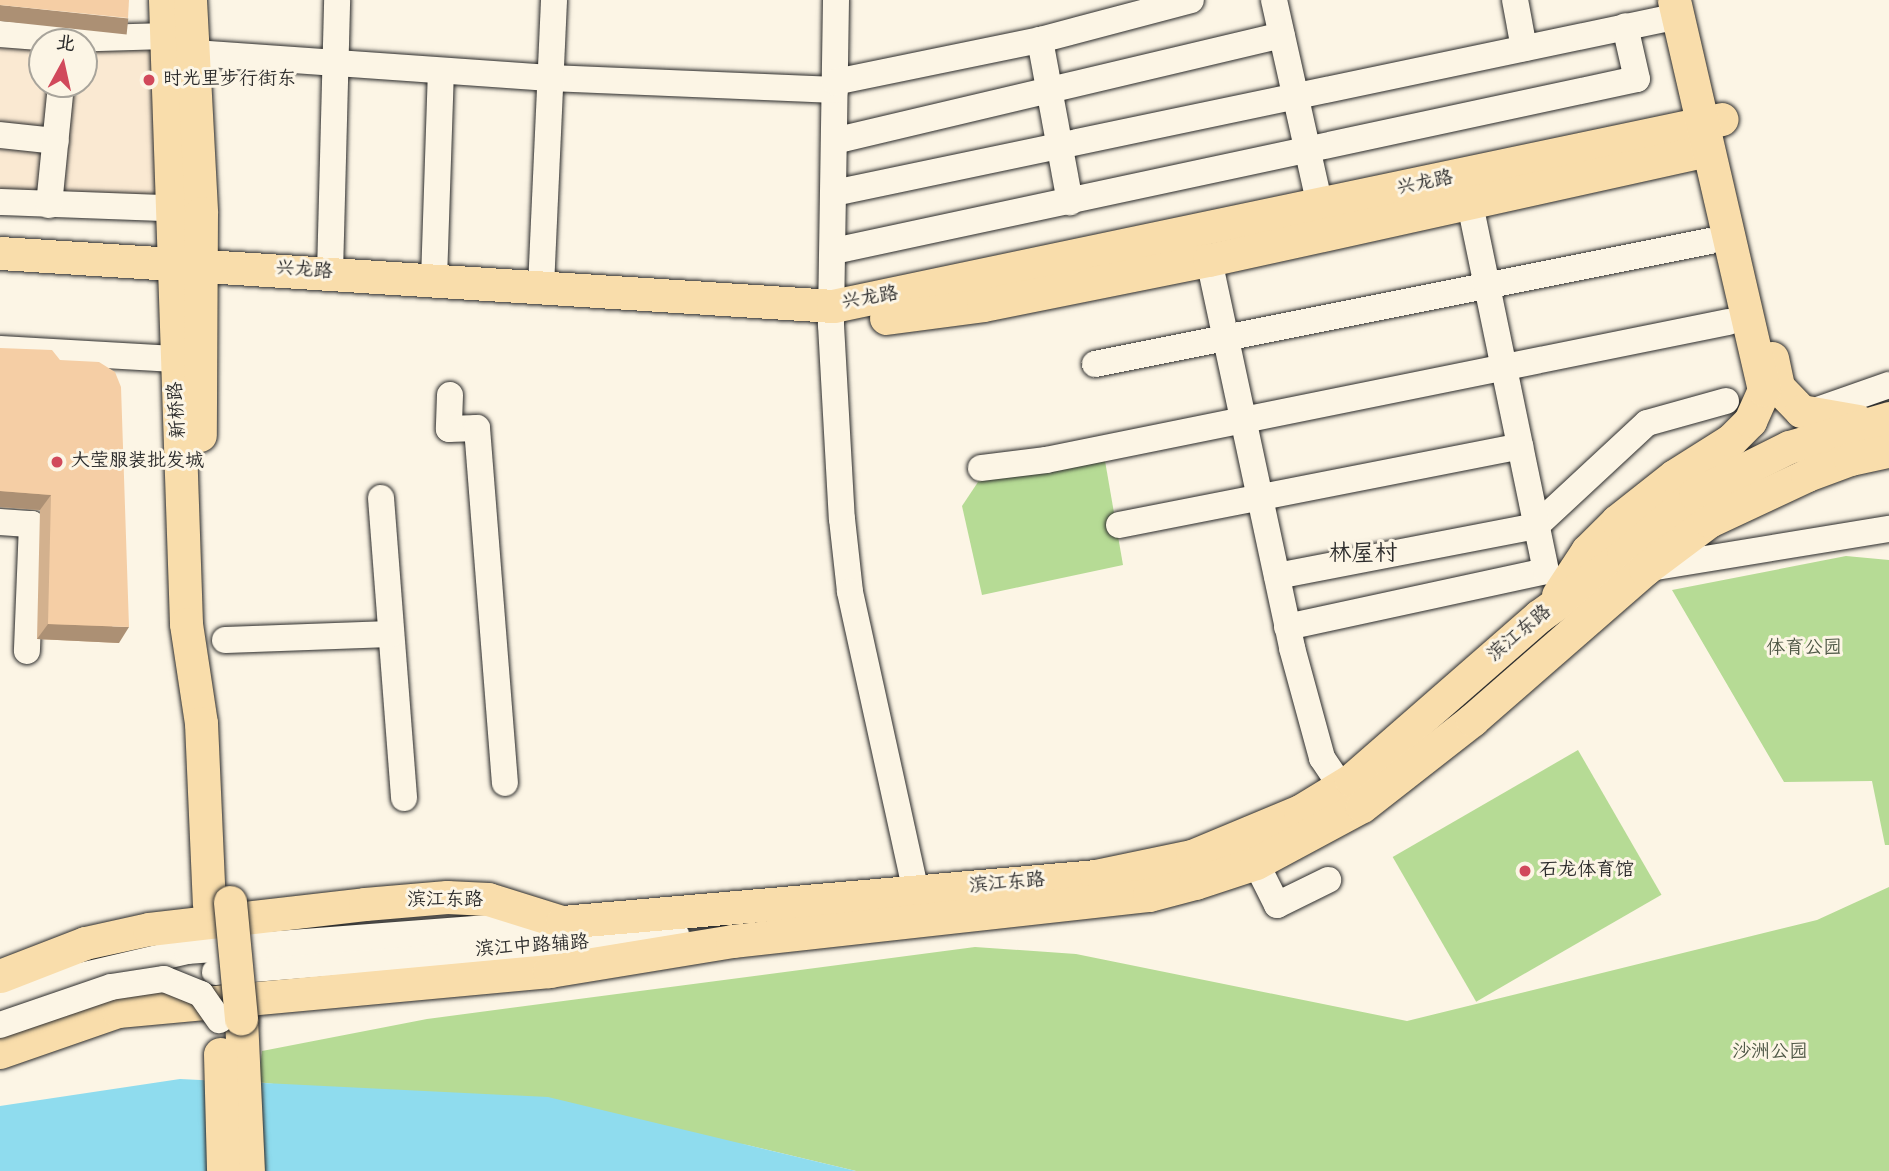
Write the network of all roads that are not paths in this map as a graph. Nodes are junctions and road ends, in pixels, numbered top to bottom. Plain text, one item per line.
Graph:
1 (165, 0) edge
2 (190, 0) edge
3 (337, 0) edge
4 (554, 0) edge
5 (836, 0) edge
6 (1191, 0) edge
7 (1274, 0) edge
8 (1515, 0) edge
9 (1683, 5) edge
10 (1625, 26) junction
11 (0, 34) edge
12 (1282, 35) junction
13 (28, 37) edge
14 (1040, 40) junction
15 (98, 41) edge
16 (180, 45) junction
17 (1524, 48) junction
18 (336, 61) junction
19 (441, 72) junction
20 (551, 78) junction
21 (835, 86) junction
22 (1049, 90) junction
23 (1296, 97) junction
24 (60, 98) edge
25 (1711, 131) junction
26 (0, 135) edge
27 (56, 141) junction
28 (834, 141) junction
29 (1060, 146) junction
30 (1308, 153) junction
31 (834, 192) junction
32 (1469, 200) junction
33 (0, 202) edge
34 (1070, 202) junction
35 (49, 205) junction
36 (1320, 206) junction
37 (163, 208) dead end
38 (1710, 241) dead end
39 (834, 251) junction
40 (0, 253) edge
41 (1209, 260) junction
42 (330, 273) junction
43 (187, 275) junction
44 (0, 276) edge
45 (434, 280) junction
46 (1487, 284) junction
47 (541, 287) junction
48 (832, 315) junction
49 (1728, 322) dead end
50 (1226, 338) junction
51 (0, 349) edge
52 (175, 359) junction
53 (1095, 364) dead end
54 (1504, 368) junction
55 (1889, 385) edge
56 (450, 395) dead end
57 (1726, 401) dead end
58 (1809, 413) junction
59 (1243, 419) junction
60 (1880, 420) edge
61 (190, 428) junction
62 (1520, 446) junction
63 (1889, 451) edge
64 (981, 468) dead end
65 (381, 498) dead end
66 (1260, 498) junction
67 (0, 522) edge
68 (1119, 524) dead end
69 (1536, 526) junction
70 (1889, 529) edge
71 (1645, 569) junction
72 (1277, 576) junction
73 (1575, 579) junction
74 (1608, 600) junction
75 (1287, 626) junction
76 (391, 634) junction
77 (225, 640) dead end
78 (27, 650) dead end
79 (505, 783) dead end
80 (1341, 786) junction
81 (404, 798) dead end
82 (1256, 863) junction
83 (1328, 880) dead end
84 (916, 891) junction
85 (562, 922) junction
86 (849, 927) junction
87 (224, 960) junction
88 (0, 976) edge
89 (0, 1004) edge
90 (219, 1020) junction
91 (0, 1024) edge
92 (0, 1052) edge
93 (223, 1171) edge
94 (248, 1171) edge

1 - 16 main road, 新桥路
2 - 16 main road, 新桥路
3 - 18 street
4 - 20 street
5 - 21 street
6 - 14 street
7 - 12 street
8 - 17 street
9 - 10 street
9 - 25 main road
10 - 17 street
10 - 30 street
11 - 13 street
12 - 22 street
12 - 23 street
14 - 21 street
14 - 22 street
15 - 16 street
16 - 18 street
16 - 43 main road, 新桥路
17 - 23 street
18 - 19 street
18 - 42 street
19 - 20 street
19 - 45 street
20 - 21 street
20 - 47 street
21 - 28 street
22 - 28 street
22 - 29 street
23 - 29 street
23 - 30 street
24 - 27 street
25 - 32 main road, 兴龙路
25 - 36 main road, 兴龙路
25 - 58 main road
25 - 73 main road
26 - 27 street
27 - 35 street
28 - 31 street
29 - 31 street
29 - 34 street
30 - 34 street
30 - 36 street
31 - 39 street
32 - 41 main road, 兴龙路
32 - 46 street
33 - 35 street
34 - 39 street
35 - 37 street
36 - 48 main road, 兴龙路
38 - 46 street
39 - 48 street
40 - 43 main road, 兴龙路
41 - 48 main road, 兴龙路
41 - 50 street
42 - 43 main road, 兴龙路
42 - 45 main road, 兴龙路
43 - 44 main road, 兴龙路
43 - 48 main road, 兴龙路
43 - 52 main road, 新桥路
43 - 61 main road, 新桥路
45 - 47 main road, 兴龙路
46 - 50 street
46 - 54 street
47 - 48 main road, 兴龙路
48 - 84 street
49 - 54 street
50 - 53 street
50 - 59 street
51 - 52 street
52 - 61 main road, 新桥路
54 - 59 street
54 - 62 street
55 - 58 street
56 - 79 street
57 - 69 street
58 - 60 main road
59 - 64 street
59 - 66 street
60 - 73 main road, 滨江东路
61 - 87 main road, 新桥路
62 - 66 street
62 - 69 street
63 - 71 main road, 滨江东路
65 - 76 street
66 - 68 street
66 - 72 street
67 - 78 street
69 - 72 street
69 - 75 street
70 - 71 street
71 - 74 main road, 滨江东路
72 - 75 street
73 - 74 main road
73 - 80 main road, 滨江东路
74 - 82 main road, 滨江东路
75 - 80 street
76 - 77 street
76 - 81 street
80 - 84 main road, 滨江东路
82 - 83 street
82 - 86 main road, 滨江东路
84 - 85 main road, 滨江东路
85 - 87 street, 滨江中路辅路
85 - 88 main road, 滨江东路
86 - 87 street, 滨江中路辅路
86 - 92 main road, 滨江东路
87 - 89 street, 滨江中路辅路
87 - 90 main road
87 - 94 main road, bridge
90 - 91 street, bridge
90 - 93 main road

